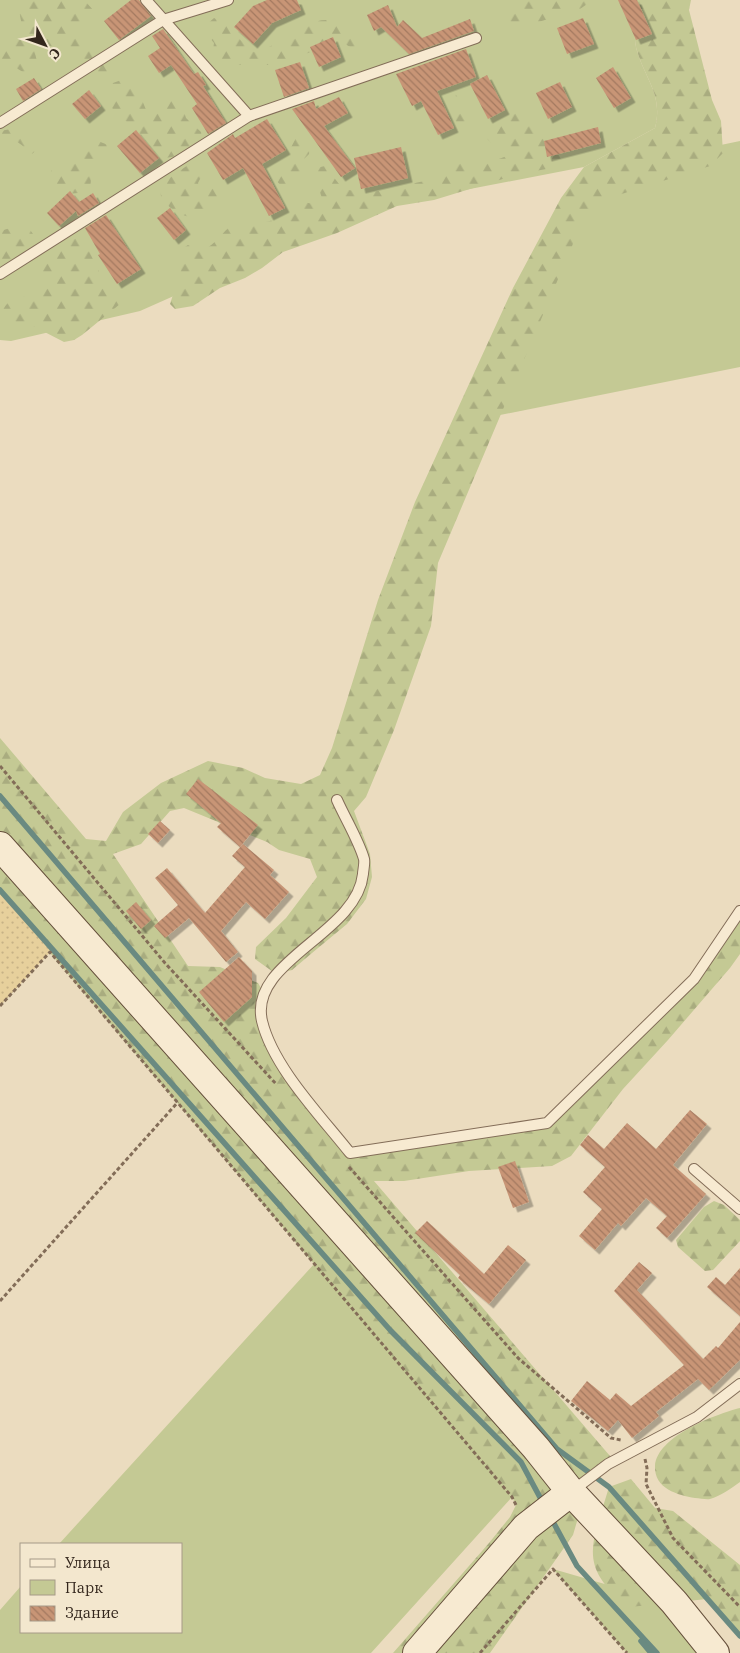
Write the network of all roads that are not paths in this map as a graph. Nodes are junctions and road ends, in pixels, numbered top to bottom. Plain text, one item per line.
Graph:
1 (146, 0) edge
2 (228, 0) edge
3 (163, 20) junction
4 (476, 38) dead end
5 (249, 116) junction
6 (0, 123) edge
7 (0, 274) edge
8 (337, 800) dead end
9 (0, 846) edge
10 (740, 911) edge
11 (694, 1169) dead end
12 (740, 1209) edge
13 (740, 1384) edge
14 (555, 1504) junction
15 (417, 1653) edge
16 (715, 1653) edge

1 - 3 lane
2 - 3 lane
3 - 5 lane
3 - 6 lane
4 - 5 lane
5 - 7 lane
8 - 10 lane
9 - 14 street
11 - 12 lane
13 - 14 lane
14 - 15 street
14 - 16 street

